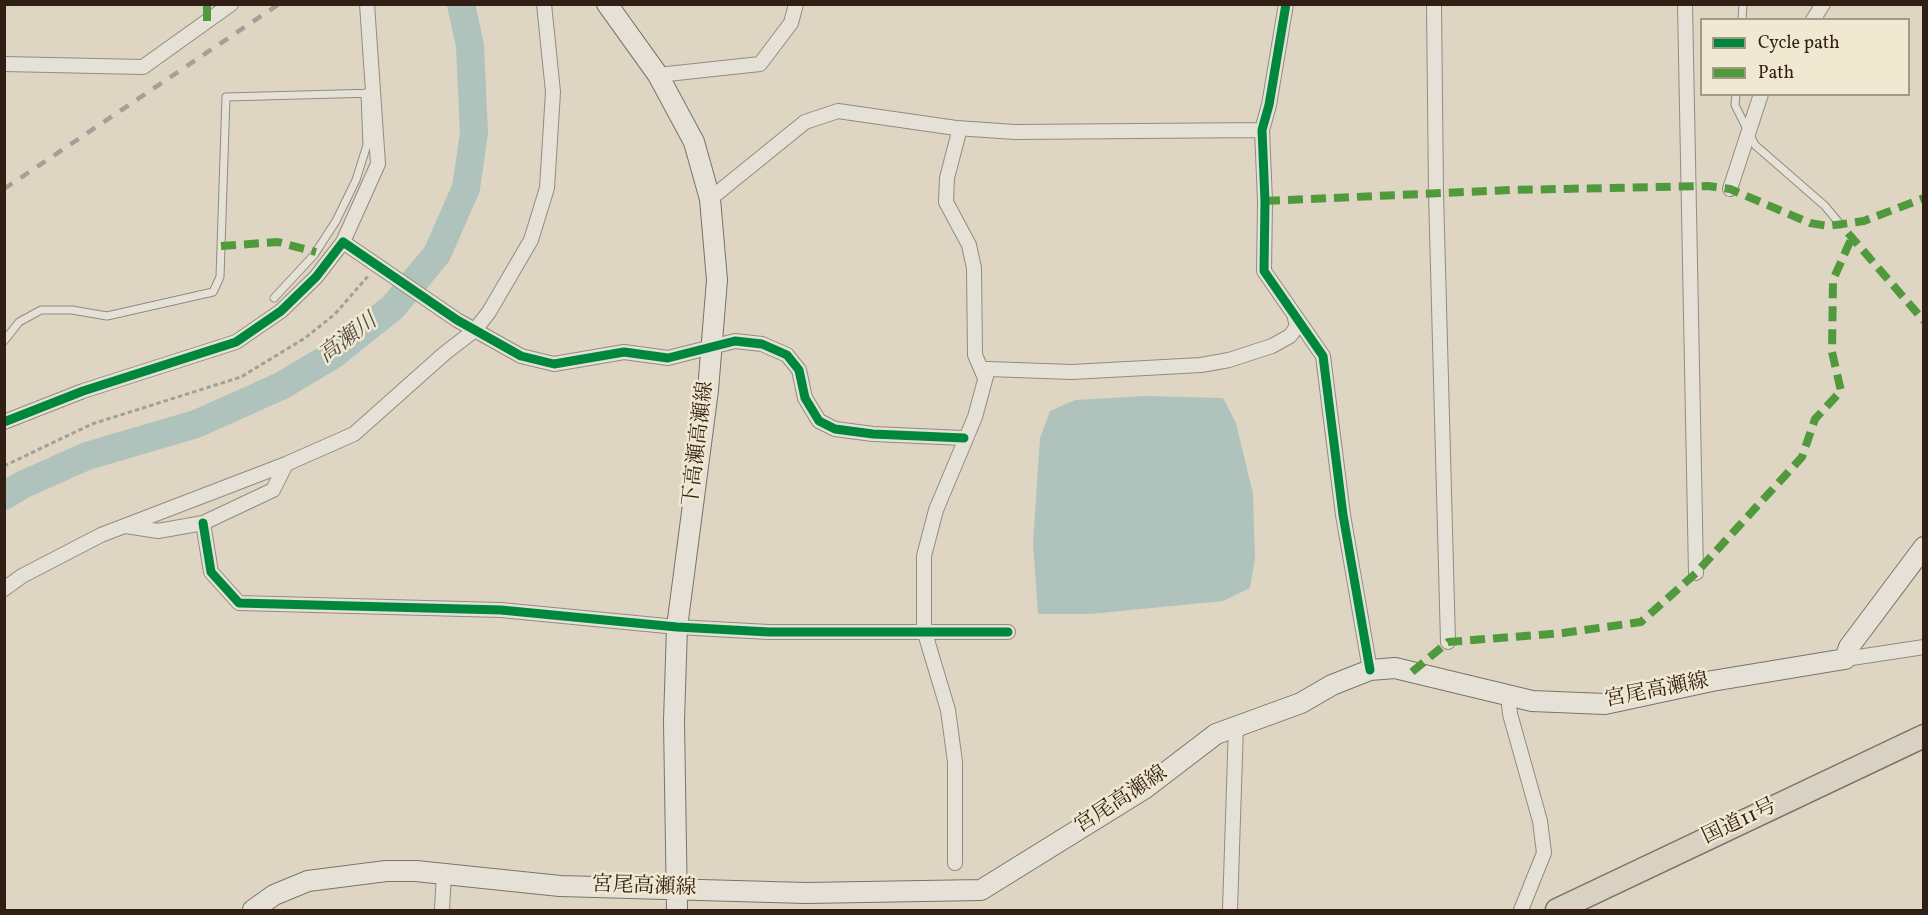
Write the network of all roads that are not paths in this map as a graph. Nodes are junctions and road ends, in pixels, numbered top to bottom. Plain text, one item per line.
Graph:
1 (231, 4) edge
2 (367, 4) edge
3 (544, 4) edge
4 (607, 4) edge
5 (796, 4) edge
6 (1286, 4) edge
7 (1434, 4) edge
8 (1685, 4) edge
9 (1823, 4) edge
10 (1814, 18) edge
11 (4, 64) edge
12 (658, 75) junction
13 (370, 93) junction
14 (1736, 96) edge
15 (1760, 96) edge
16 (960, 128) junction
17 (1262, 130) junction
18 (1749, 130) junction
19 (1730, 189) dead end
20 (710, 199) junction
21 (1840, 224) dead end
22 (346, 245) junction
23 (274, 298) dead end
24 (1295, 318) junction
25 (475, 330) junction
26 (4, 341) edge
27 (711, 346) junction
28 (985, 378) junction
29 (4, 423) edge
30 (964, 438) junction
31 (286, 464) junction
32 (203, 523) junction
33 (124, 526) junction
34 (1923, 547) edge
35 (1696, 573) dead end
36 (4, 589) edge
37 (677, 627) junction
38 (924, 630) junction
39 (1008, 632) dead end
40 (1448, 642) dead end
41 (1923, 647) edge
42 (1845, 659) junction
43 (1370, 670) junction
44 (1508, 694) junction
45 (1236, 725) junction
46 (1923, 736) edge
47 (955, 863) dead end
48 (444, 873) junction
49 (676, 889) junction
50 (254, 910) edge
51 (442, 910) edge
52 (677, 910) edge
53 (1230, 910) edge
54 (1521, 910) edge
55 (1557, 910) edge

1 - 11 street
2 - 13 street
3 - 25 street
4 - 12 main road, 下高瀬高瀬線
5 - 12 street
6 - 17 street
7 - 40 street
8 - 35 street
9 - 10 street
12 - 20 main road, 下高瀬高瀬線
13 - 22 street
13 - 23 lane
13 - 26 lane
14 - 18 lane
15 - 18 street
16 - 17 street
16 - 20 street
16 - 28 street
17 - 24 street
18 - 19 street
18 - 21 lane
20 - 27 main road, 下高瀬高瀬線
22 - 25 street
22 - 29 street
24 - 28 street
24 - 43 street
25 - 27 street
25 - 31 street
27 - 30 street
27 - 37 main road, 下高瀬高瀬線
28 - 30 street
30 - 38 street
31 - 32 street
31 - 33 street
32 - 33 street
32 - 37 street
33 - 36 street
34 - 42 main road
37 - 38 street
37 - 49 main road, 下高瀬高瀬線
38 - 39 street
38 - 47 street
41 - 42 street
42 - 44 main road, 宮尾高瀬線
43 - 44 main road, 宮尾高瀬線
43 - 45 main road, 宮尾高瀬線
44 - 54 street
45 - 49 main road, 宮尾高瀬線
45 - 53 street
46 - 55 highway, 国道11号
48 - 49 main road, 宮尾高瀬線
48 - 50 main road, 宮尾高瀬線
48 - 51 street
49 - 52 main road, 下高瀬高瀬線

